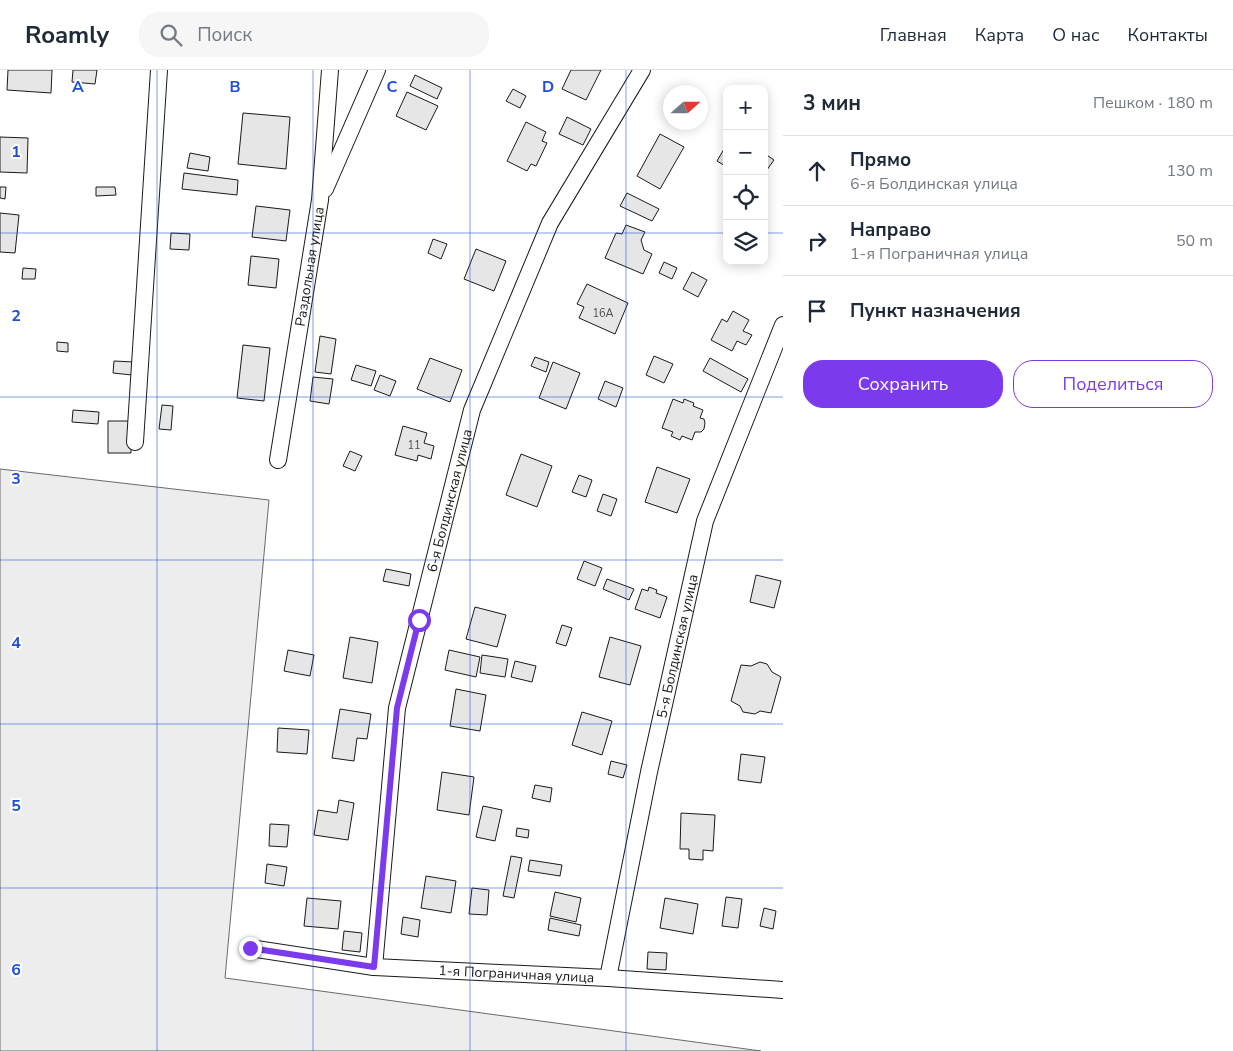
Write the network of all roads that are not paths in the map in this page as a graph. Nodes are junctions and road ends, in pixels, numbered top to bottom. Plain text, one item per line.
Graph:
1 (159, 70) edge
2 (330, 70) edge
3 (377, 70) edge
4 (642, 70) edge
5 (320, 200) junction
6 (783, 325) edge
7 (135, 442) dead end
8 (278, 460) dead end
9 (250, 948) dead end
10 (374, 967) junction
11 (608, 978) junction
12 (783, 990) edge

1 - 7 street
2 - 5 street, Раздольная улица
3 - 5 street
4 - 10 street, 6-я Болдинская улица
5 - 8 street, Раздольная улица
6 - 11 street, 5-я Болдинская улица
9 - 10 street, 1-я Пограничная улица
10 - 11 street, 1-я Пограничная улица
11 - 12 street, 1-я Пограничная улица

